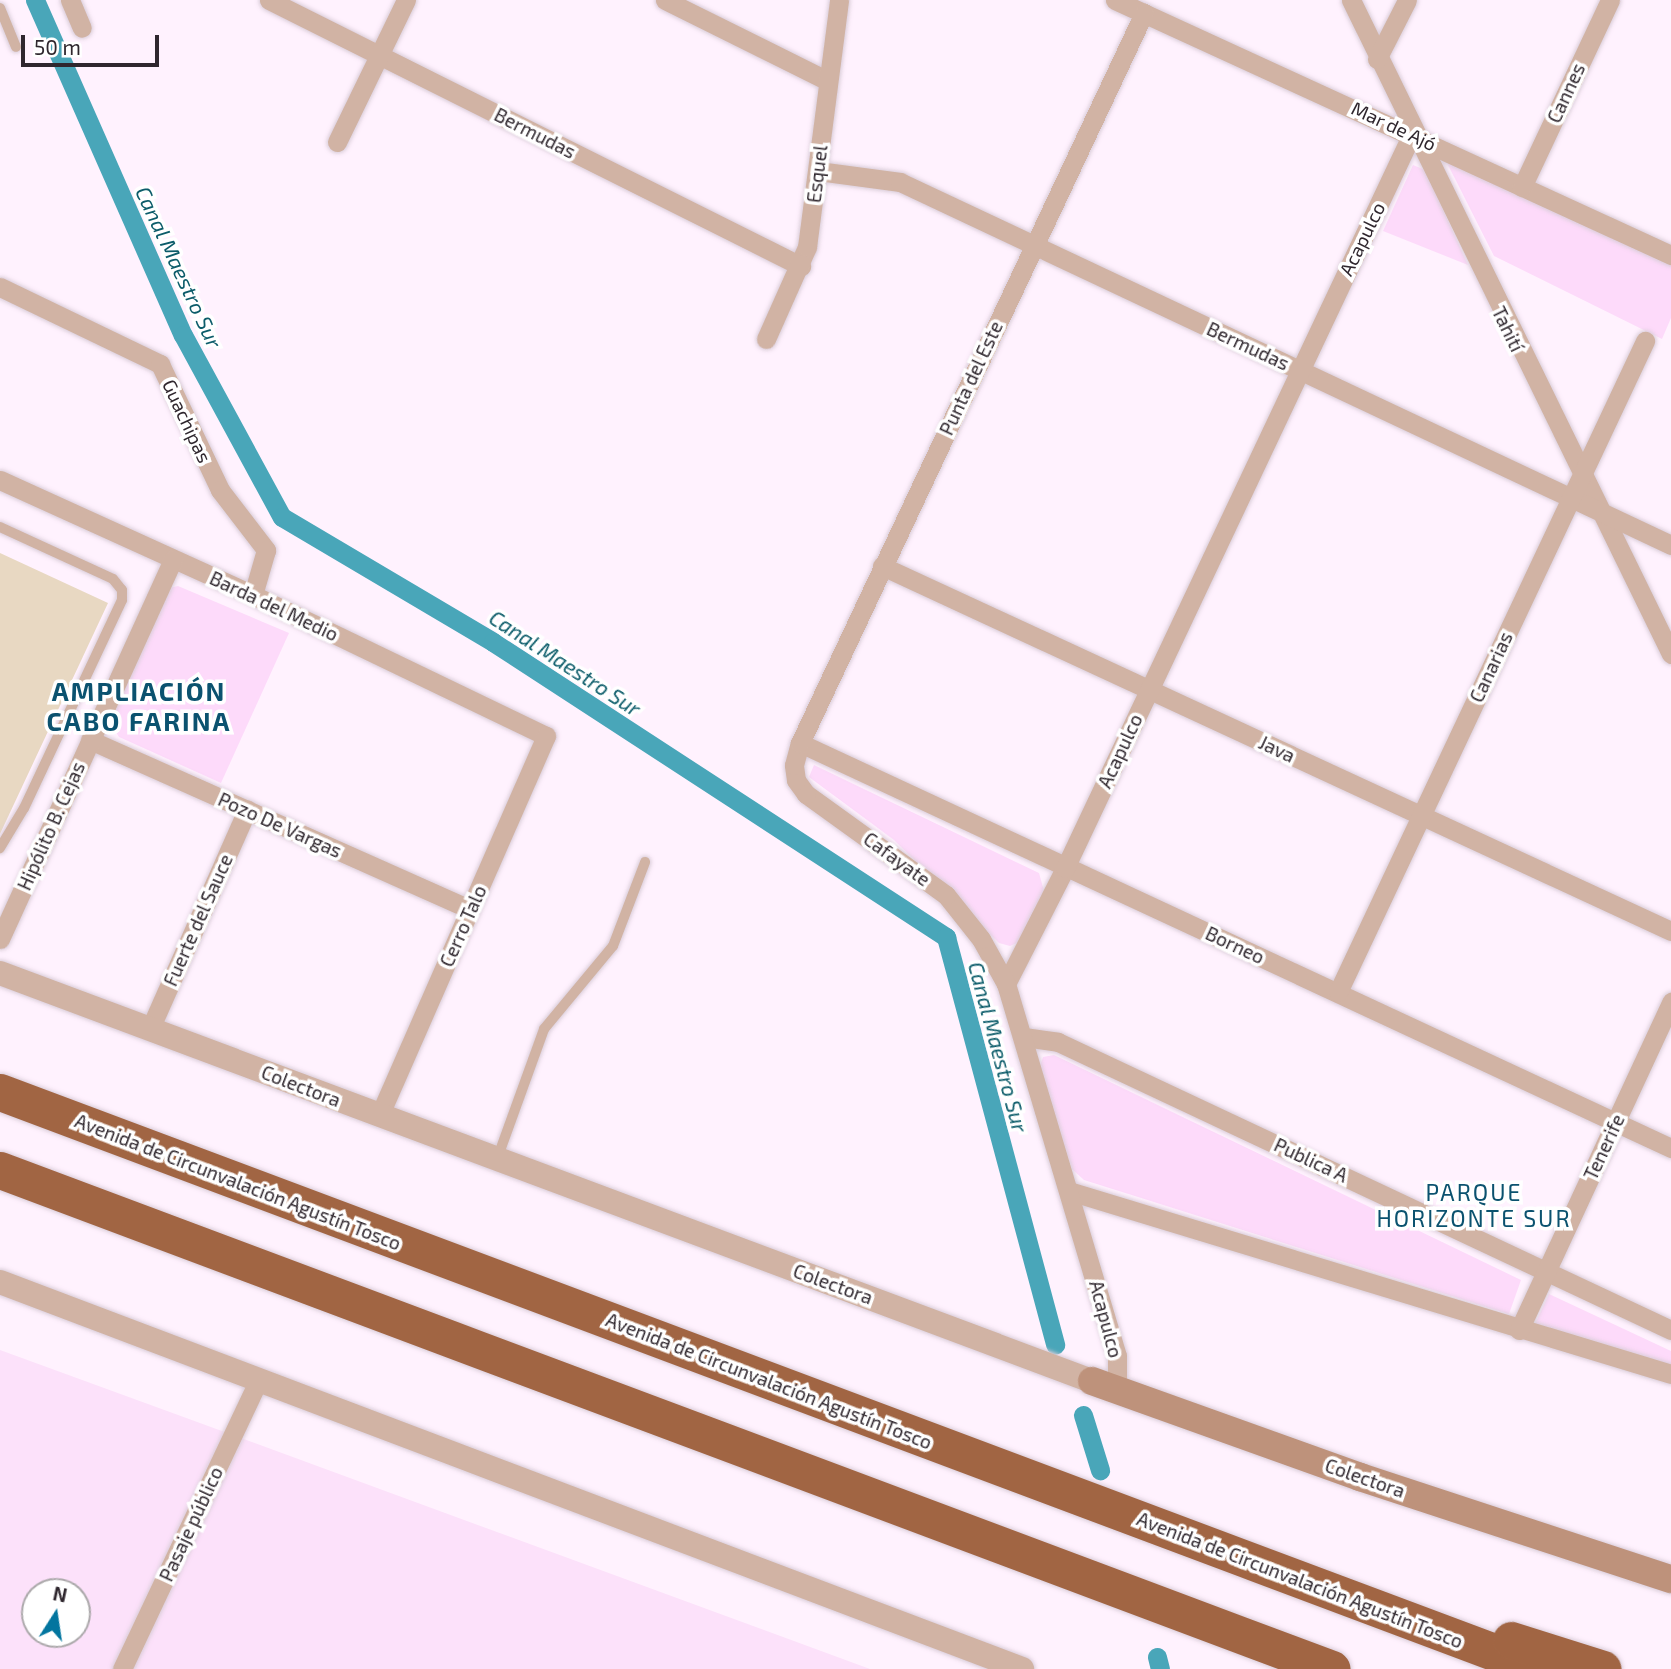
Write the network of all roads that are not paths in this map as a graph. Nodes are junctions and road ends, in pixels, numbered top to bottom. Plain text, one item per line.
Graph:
1 (70, 0) edge
2 (269, 0) edge
3 (407, 0) edge
4 (665, 0) edge
5 (839, 0) edge
6 (1115, 0) edge
7 (1351, 0) edge
8 (1407, 0) edge
9 (1610, 0) edge
10 (0, 8) edge
11 (1144, 13) junction
12 (82, 27) dead end
13 (16, 47) dead end
14 (378, 54) junction
15 (1377, 60) junction
16 (828, 81) junction
17 (1412, 134) junction
18 (337, 142) dead end
19 (818, 171) junction
20 (1522, 187) junction
21 (1034, 245) junction
22 (1671, 256) edge
23 (801, 265) junction
24 (0, 287) edge
25 (766, 339) dead end
26 (1645, 341) dead end
27 (1300, 370) junction
28 (1581, 478) junction
29 (0, 480) edge
30 (1571, 498) junction
31 (1597, 510) junction
32 (0, 527) edge
33 (1671, 545) edge
34 (173, 560) junction
35 (882, 566) junction
36 (253, 595) junction
37 (1671, 654) edge
38 (1149, 690) junction
39 (546, 736) joint
40 (90, 740) junction
41 (800, 743) junction
42 (247, 810) junction
43 (1421, 816) junction
44 (0, 848) edge
45 (645, 862) dead end
46 (1065, 868) junction
47 (470, 909) junction
48 (1671, 931) edge
49 (0, 939) edge
50 (0, 973) edge
51 (1006, 984) junction
52 (1338, 992) junction
53 (1671, 1002) edge
54 (150, 1030) junction
55 (1024, 1037) junction
56 (0, 1092) edge
57 (380, 1115) junction
58 (1615, 1122) junction
59 (1671, 1147) edge
60 (497, 1159) junction
61 (0, 1170) edge
62 (1069, 1191) junction
63 (1546, 1270) junction
64 (0, 1282) edge
65 (1519, 1330) junction
66 (1671, 1330) edge
67 (1671, 1374) edge
68 (259, 1379) junction
69 (1091, 1381) joint
70 (1118, 1391) junction
71 (1276, 1571) junction
72 (1671, 1579) edge
73 (983, 1662) edge
74 (122, 1669) edge
75 (1022, 1669) edge
76 (1332, 1669) edge
77 (1539, 1669) edge
78 (1603, 1669) edge

1 - 12 street
2 - 14 street, Bermudas
3 - 14 street
4 - 16 street
5 - 16 street, Esquel
6 - 11 street, Mar de Ajó
7 - 15 street, Tahití
8 - 15 street
9 - 20 street, Cannes
10 - 13 lane
11 - 17 street, Mar de Ajó
11 - 21 street, Punta del Este
14 - 18 street
14 - 23 street, Bermudas
15 - 17 street, Tahití
16 - 19 street, Esquel
17 - 20 street, Mar de Ajó
17 - 27 street, Acapulco
17 - 28 street, Tahití
19 - 21 street, Bermudas
19 - 23 street, Esquel
20 - 22 street, Mar de Ajó
21 - 27 street, Bermudas
21 - 35 street, Punta del Este
23 - 25 street, Esquel
24 - 36 street, Guachipas
26 - 28 street, Canarias
27 - 30 street, Bermudas
27 - 38 street, Acapulco
28 - 30 street, Canarias
28 - 31 street, Tahití
29 - 34 street, Barda del Medio
30 - 31 street, Bermudas
30 - 43 street, Canarias
31 - 33 street, Bermudas
31 - 37 street, Tahití
32 - 44 lane
34 - 36 street, Barda del Medio
34 - 40 street, Hipólito B. Cejas
35 - 38 street, Java
35 - 41 street, Punta del Este
36 - 39 street, Barda del Medio
38 - 43 street, Java
38 - 46 street, Acapulco
39 - 47 street, Cerro Talo
40 - 42 street, Pozo De Vargas
40 - 49 street, Hipólito B. Cejas
41 - 46 street, Borneo
41 - 51 street, Cafayate
42 - 47 street, Pozo De Vargas
42 - 54 street, Fuerte del Sauce
43 - 48 street, Java
43 - 52 street, Canarias
45 - 60 lane
46 - 51 street, Acapulco
46 - 52 street, Borneo
47 - 57 street, Cerro Talo
50 - 54 street, Colectora
51 - 55 street, Acapulco
52 - 58 street, Borneo
53 - 58 street, Tenerife
54 - 57 street, Colectora
55 - 62 street, Acapulco
55 - 63 street, Publica A
56 - 71 highway, Avenida de Circunvalación Agustín Tosco
57 - 60 street, Colectora
58 - 59 street, Borneo
58 - 63 street, Tenerife
60 - 69 street, Colectora
61 - 76 highway
62 - 65 street
62 - 70 street, Acapulco
63 - 65 street, Tenerife
63 - 66 street, Publica A
64 - 68 street
65 - 67 street
68 - 73 street
68 - 74 street, Pasaje público
69 - 70 main road, Colectora
70 - 72 main road, Colectora
71 - 77 highway, Avenida de Circunvalación Agustín Tosco
71 - 78 highway
73 - 75 street

